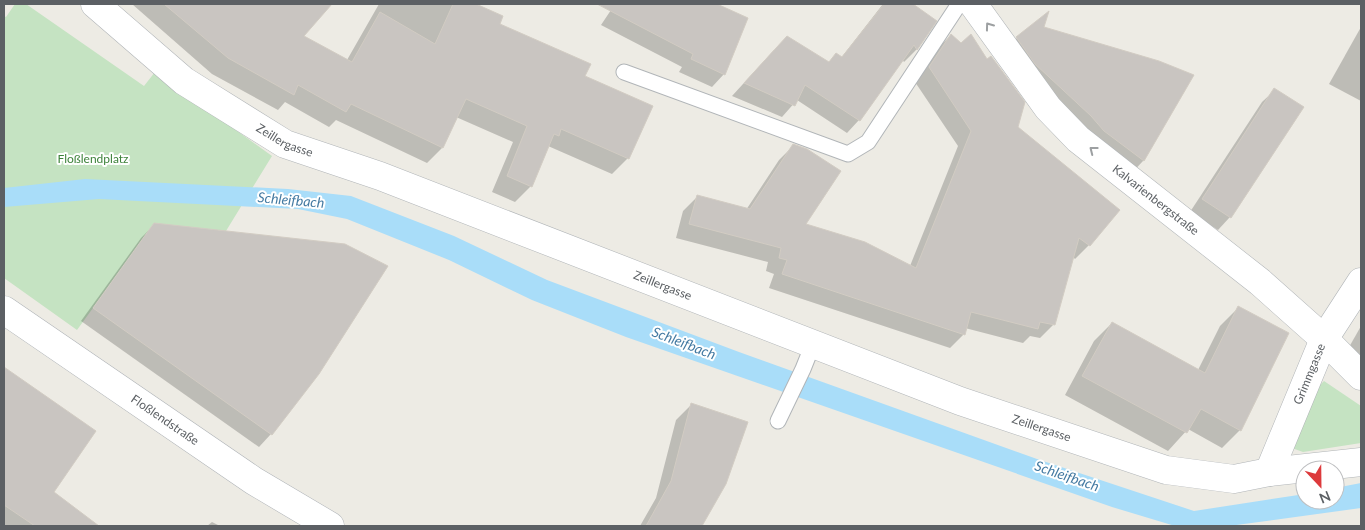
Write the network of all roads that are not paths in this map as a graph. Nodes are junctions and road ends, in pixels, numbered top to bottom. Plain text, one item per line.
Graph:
1 (95, 4) edge
2 (959, 4) edge
3 (973, 4) edge
4 (624, 72) dead end
5 (1361, 282) edge
6 (4, 310) edge
7 (1324, 339) junction
8 (813, 344) junction
9 (1361, 376) edge
10 (778, 420) dead end
11 (1361, 462) edge
12 (1269, 472) junction
13 (330, 526) edge

1 - 8 street, Zeillergasse
2 - 4 lane
7 -> 3 street, Kalvarienbergstraße
5 - 7 street, Grimmgasse
6 - 13 street, Floßlendstraße
7 - 9 street, Kalvarienbergstraße
7 - 12 street, Grimmgasse
8 - 10 lane
8 - 12 street, Zeillergasse
11 - 12 street

